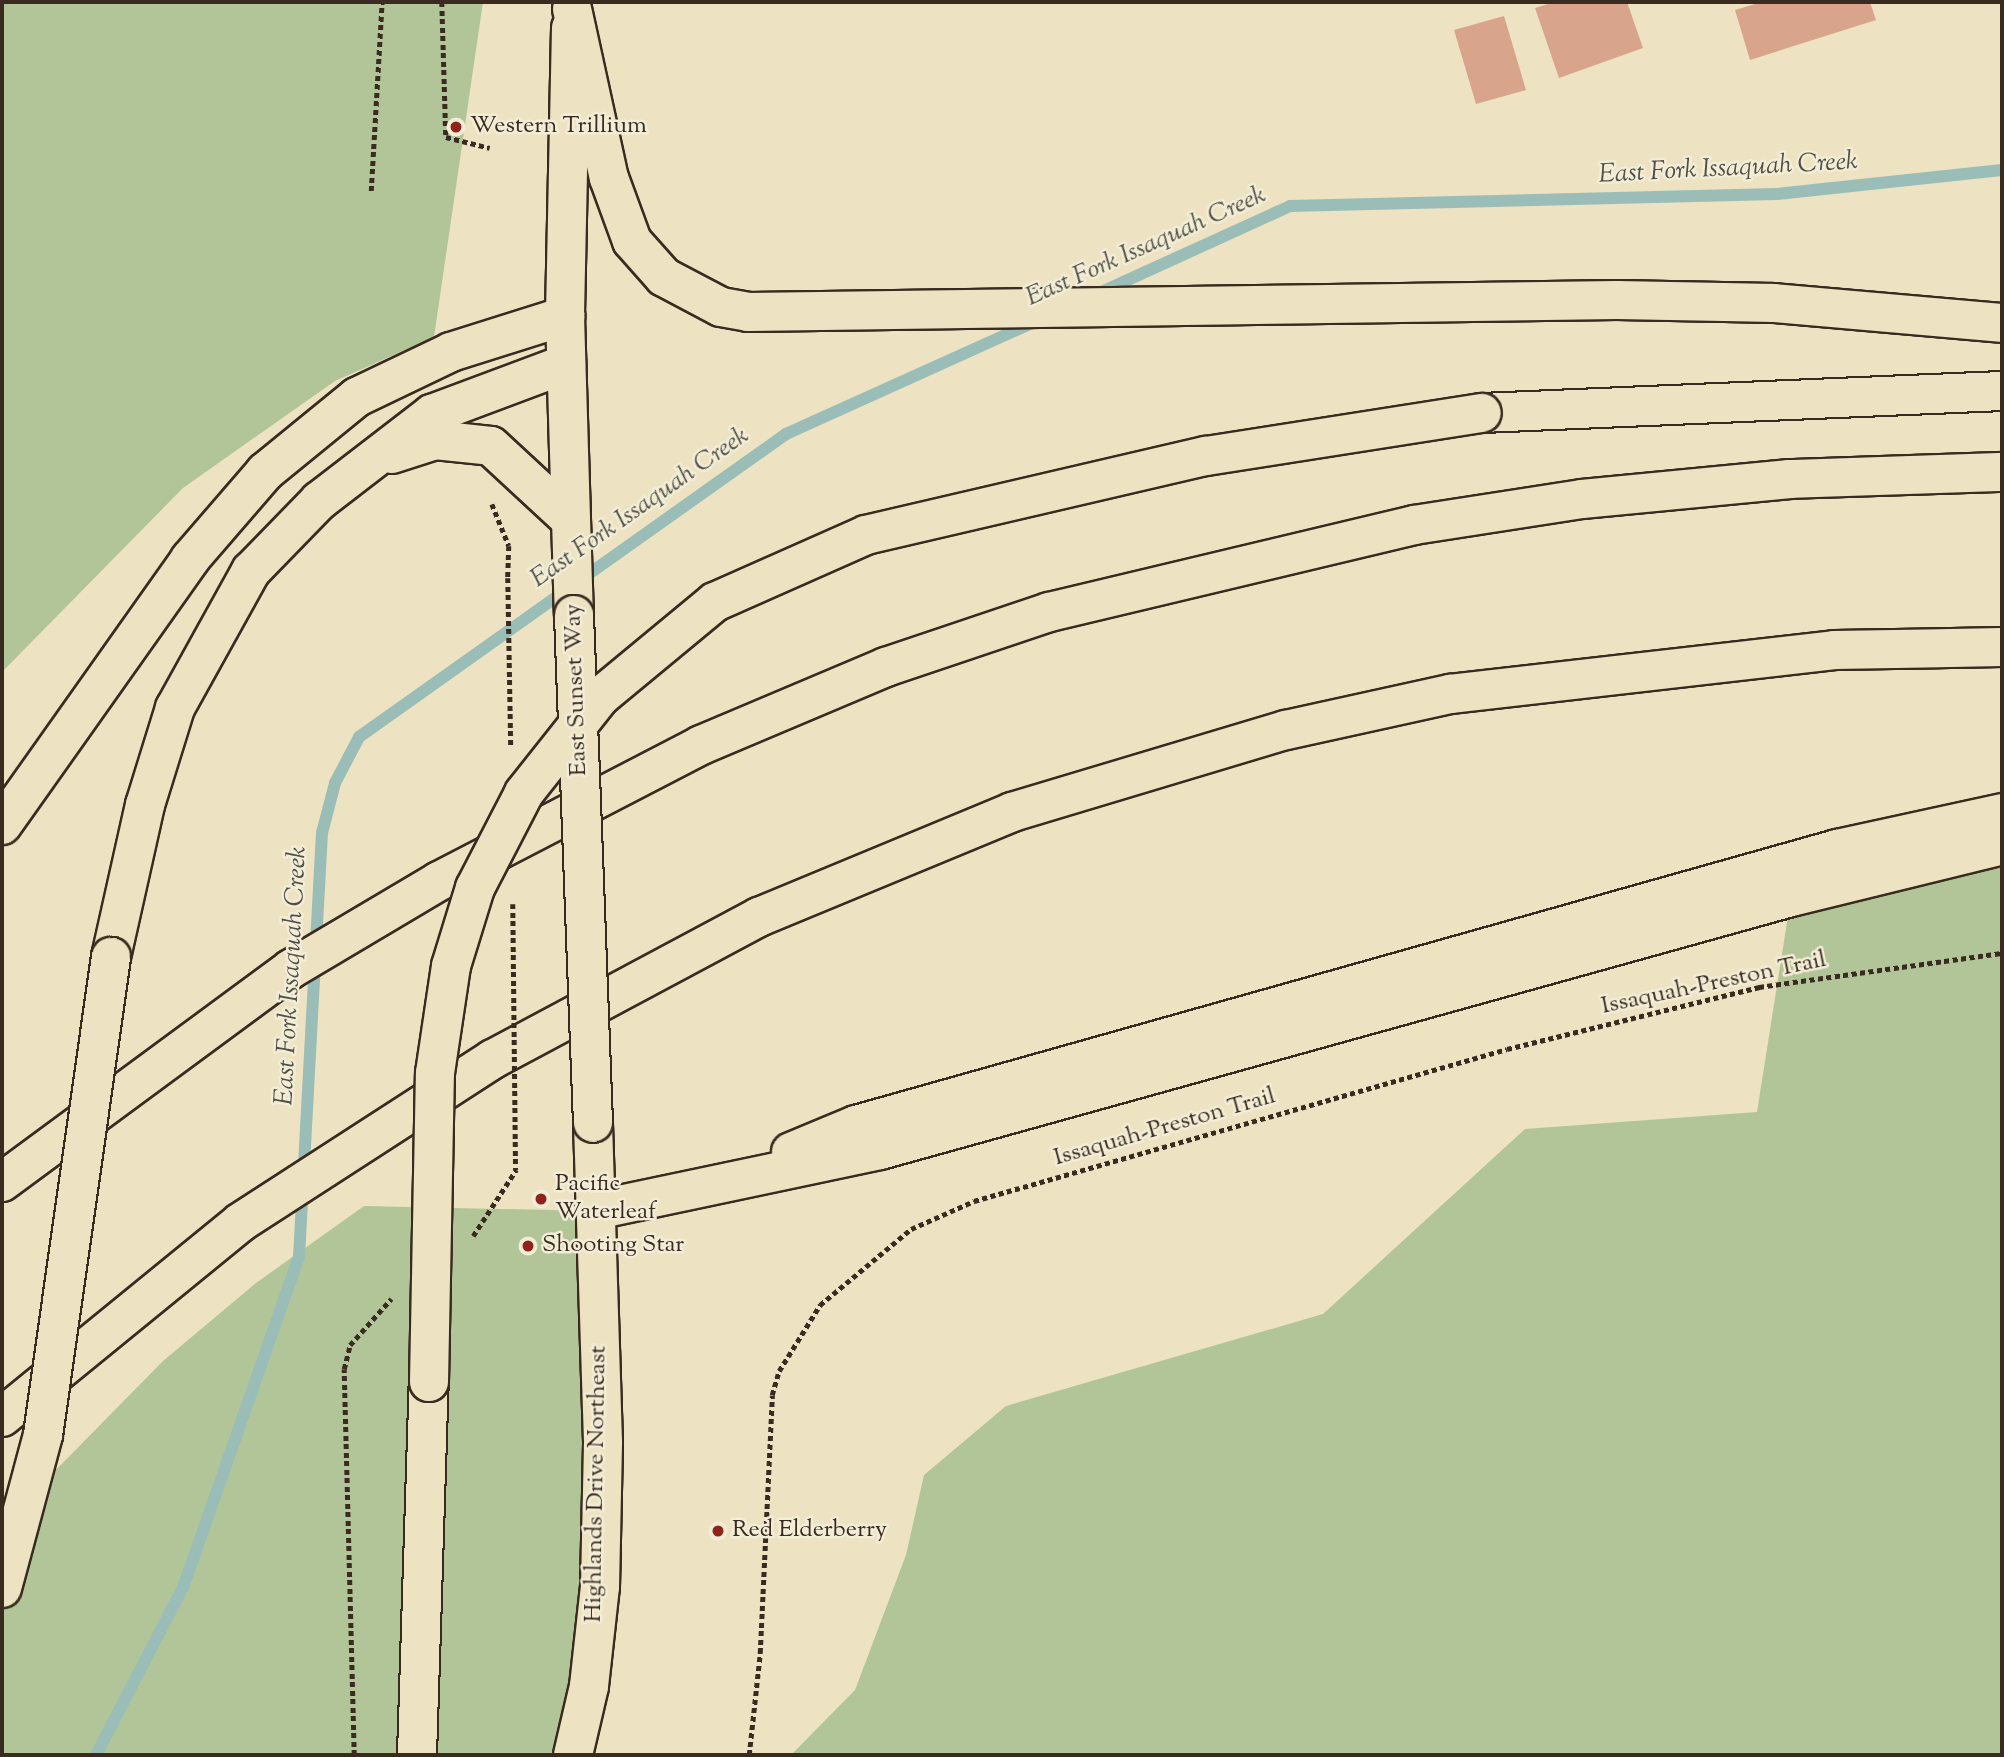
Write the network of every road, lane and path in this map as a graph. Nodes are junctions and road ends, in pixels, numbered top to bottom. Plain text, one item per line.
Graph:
1 (382, 2) edge
2 (442, 2) edge
3 (572, 6) edge
4 (490, 148) dead end
5 (371, 191) dead end
6 (565, 316) junction
7 (2002, 323) edge
8 (566, 364) junction
9 (2002, 391) edge
10 (358, 469) junction
11 (2002, 472) edge
12 (488, 499) dead end
13 (571, 520) junction
14 (508, 578) dead end
15 (2002, 647) edge
16 (2002, 813) edge
17 (2, 825) edge
18 (2002, 845) edge
19 (2002, 953) edge
20 (516, 1170) dead end
21 (2, 1182) edge
22 (695, 1191) junction
23 (596, 1210) junction
24 (461, 1244) dead end
25 (397, 1294) dead end
26 (2, 1417) edge
27 (2, 1588) edge
28 (354, 1755) edge
29 (417, 1755) edge
30 (573, 1755) edge
31 (749, 1755) edge

1 - 5 path
2 - 4 path
3 - 6 main road, East Sunset Way
3 - 7 main road
6 - 8 main road, East Sunset Way
6 - 17 main road
8 - 10 main road
8 - 13 main road, East Sunset Way
9 - 29 main road, bridge
10 - 13 main road
10 - 27 main road, bridge
11 - 21 main road
12 - 14 path
13 - 23 main road, East Sunset Way, bridge
15 - 26 main road
16 - 22 main road
18 - 22 main road
19 - 31 path, Issaquah-Preston Trail
20 - 24 path
22 - 23 main road
23 - 30 main road, Highlands Drive Northeast
25 - 28 path

